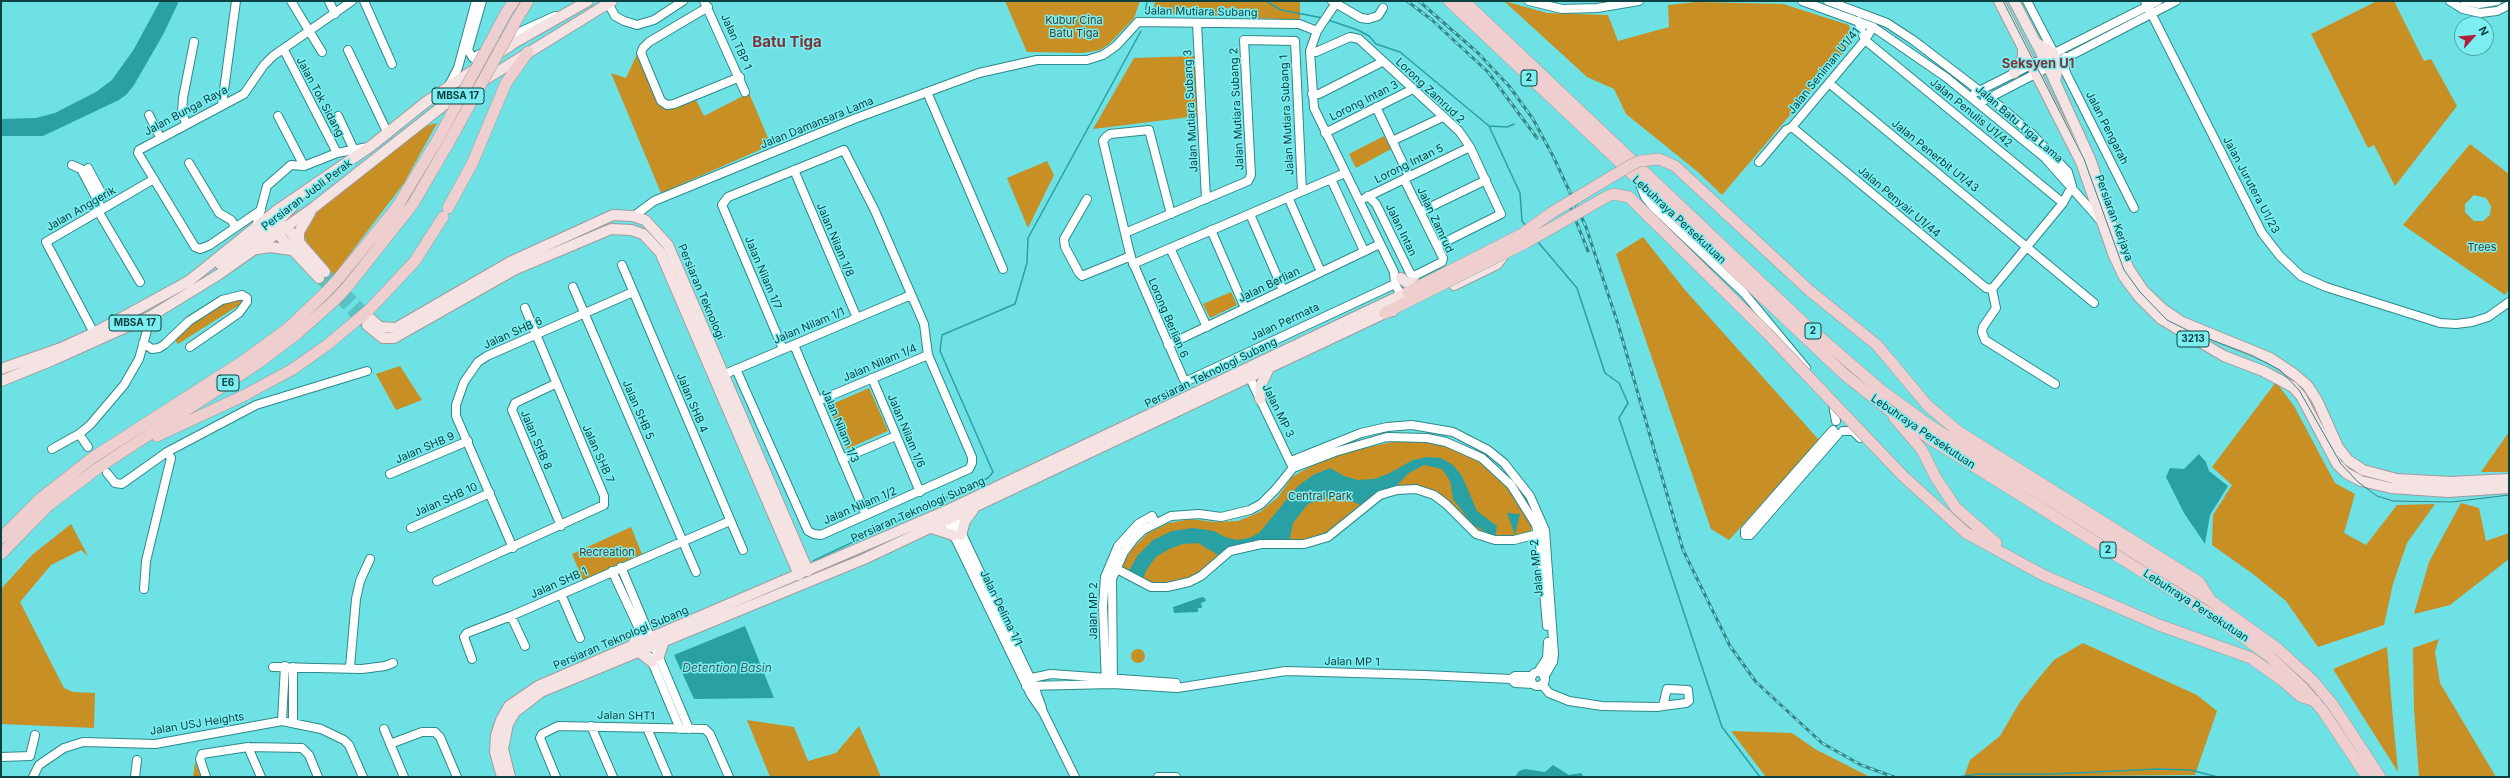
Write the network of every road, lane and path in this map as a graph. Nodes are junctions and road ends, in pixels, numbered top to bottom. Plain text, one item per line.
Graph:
1 (236, 1) edge
2 (291, 1) edge
3 (329, 1) edge
4 (352, 1) edge
5 (364, 1) edge
6 (514, 1) edge
7 (528, 1) edge
8 (683, 1) edge
9 (1449, 1) edge
10 (1464, 1) edge
11 (1530, 1) edge
12 (1639, 1) edge
13 (1802, 1) edge
14 (1828, 1) edge
15 (1999, 1) edge
16 (2014, 1) edge
17 (2027, 1) edge
18 (2140, 1) edge
19 (2158, 1) edge
20 (2176, 1) edge
21 (2450, 1) edge
22 (2465, 1) edge
23 (2497, 1) edge
24 (610, 2) edge
25 (1334, 2) edge
26 (476, 3) edge
27 (585, 3) edge
28 (706, 4) edge
29 (2509, 5) edge
30 (2148, 7) edge
31 (2164, 7) junction
32 (1383, 8) dead end
33 (1866, 13) junction
34 (335, 14) junction
35 (2137, 16) junction
36 (1858, 22) junction
37 (1197, 23) junction
38 (1887, 23) junction
39 (1267, 24) junction
40 (2157, 25) junction
41 (1317, 31) junction
42 (309, 32) junction
43 (1869, 34) junction
44 (1268, 39) junction
45 (194, 42) dead end
46 (2036, 43) junction
47 (2022, 48) junction
48 (284, 50) junction
49 (348, 50) dead end
50 (1310, 51) junction
51 (322, 52) dead end
52 (528, 52) junction
53 (2058, 56) junction
54 (1382, 62) junction
55 (2045, 62) junction
56 (392, 64) dead end
57 (1002, 66) joint
58 (2033, 69) junction
59 (2014, 73) junction
60 (740, 77) junction
61 (1966, 80) junction
62 (1829, 83) junction
63 (1994, 83) junction
64 (2055, 83) junction
65 (1413, 89) junction
66 (1979, 90) junction
67 (2004, 90) junction
68 (443, 91) junction
69 (745, 92) dead end
70 (927, 92) junction
71 (1312, 94) junction
72 (1969, 96) junction
73 (1989, 98) junction
74 (1979, 103) junction
75 (222, 105) junction
76 (1376, 107) junction
77 (2002, 108) junction
78 (149, 115) dead end
79 (278, 116) dead end
80 (338, 116) dead end
81 (1443, 117) junction
82 (186, 123) junction
83 (1792, 127) junction
84 (1325, 133) junction
85 (388, 134) junction
86 (160, 137) junction
87 (1392, 141) junction
88 (371, 146) junction
89 (1470, 147) junction
90 (354, 150) junction
91 (337, 153) junction
92 (1758, 162) dead end
93 (189, 163) dead end
94 (72, 165) dead end
95 (304, 166) junction
96 (88, 168) dead end
97 (794, 170) junction
98 (1345, 173) junction
99 (1407, 178) junction
100 (154, 179) junction
101 (1332, 179) junction
102 (320, 180) junction
103 (1486, 180) junction
104 (1639, 182) junction
105 (2072, 186) junction
106 (96, 190) junction
107 (1302, 191) junction
108 (103, 196) dead end
109 (1368, 196) junction
110 (1288, 197) junction
111 (1087, 198) dead end
112 (1206, 198) junction
113 (2082, 198) junction
114 (1358, 201) junction
115 (2063, 203) junction
116 (313, 208) junction
117 (2134, 208) dead end
118 (100, 210) junction
119 (260, 210) junction
120 (1420, 212) junction
121 (1171, 214) junction
122 (1250, 214) junction
123 (645, 215) junction
124 (2100, 220) junction
125 (243, 221) junction
126 (235, 226) junction
127 (256, 227) junction
128 (280, 229) junction
129 (1211, 230) junction
130 (1125, 233) junction
131 (246, 236) junction
132 (215, 241) junction
133 (1380, 244) junction
134 (1437, 246) junction
135 (2028, 246) junction
136 (296, 247) junction
137 (1170, 248) junction
138 (255, 250) junction
139 (1364, 251) junction
140 (223, 255) junction
141 (1132, 260) junction
142 (622, 265) dead end
143 (1003, 269) dead end
144 (1321, 272) junction
145 (322, 275) tunnel mouth
146 (1397, 278) junction
147 (189, 281) junction
148 (140, 282) dead end
149 (1417, 285) junction
150 (573, 287) dead end
151 (1992, 289) junction
152 (1283, 290) junction
153 (634, 292) junction
154 (1404, 294) junction
155 (911, 295) junction
156 (2509, 302) edge
157 (2094, 303) dead end
158 (525, 308) dead end
159 (1245, 308) junction
160 (1385, 312) junction
161 (585, 313) junction
162 (150, 316) junction
163 (856, 318) junction
164 (1207, 327) junction
165 (1345, 327) junction
166 (94, 333) junction
167 (535, 334) junction
168 (143, 343) junction
169 (794, 345) junction
170 (1168, 345) junction
171 (190, 347) dead end
172 (783, 349) junction
173 (928, 354) junction
174 (1269, 368) junction
175 (1, 369) edge
176 (736, 369) junction
177 (367, 371) dead end
178 (1248, 373) junction
179 (720, 376) junction
180 (872, 378) junction
181 (1184, 380) joint
182 (1, 381) edge
183 (555, 384) junction
184 (2055, 384) dead end
185 (1260, 399) junction
186 (818, 401) junction
187 (1890, 411) junction
188 (1836, 421) dead end
189 (1838, 432) junction
190 (79, 434) junction
191 (896, 436) junction
192 (145, 437) junction
193 (468, 441) junction
194 (88, 447) dead end
195 (1093, 448) junction
196 (52, 449) dead end
197 (167, 452) junction
198 (842, 459) junction
199 (1292, 465) junction
200 (107, 473) dead end
201 (390, 474) dead end
202 (2507, 484) edge
203 (920, 492) junction
204 (490, 493) junction
205 (974, 509) junction
206 (866, 515) junction
207 (949, 515) junction
208 (730, 521) junction
209 (1155, 522) junction
210 (562, 526) junction
211 (411, 528) dead end
212 (932, 528) junction
213 (957, 535) junction
214 (1538, 537) junction
215 (1, 538) edge
216 (683, 541) junction
217 (1982, 542) junction
218 (513, 548) junction
219 (743, 550) dead end
220 (1, 554) edge
221 (370, 559) dead end
222 (797, 560) junction
223 (621, 567) junction
224 (1115, 568) junction
225 (612, 571) junction
226 (821, 571) junction
227 (696, 572) dead end
228 (804, 575) junction
229 (2043, 575) junction
230 (437, 581) dead end
231 (777, 585) junction
232 (631, 588) junction
233 (144, 589) dead end
234 (789, 590) junction
235 (622, 591) junction
236 (561, 594) junction
237 (2210, 600) junction
238 (1549, 607) junction
239 (638, 615) junction
240 (511, 616) junction
241 (1104, 622) junction
242 (580, 638) dead end
243 (648, 640) junction
244 (525, 646) dead end
245 (472, 659) dead end
246 (656, 659) junction
247 (1021, 660) junction
248 (394, 663) dead end
249 (289, 666) junction
250 (273, 667) dead end
251 (350, 667) junction
252 (1051, 674) junction
253 (1086, 676) junction
254 (1538, 678) junction
255 (1110, 680) junction
256 (1028, 683) junction
257 (1046, 685) junction
258 (1040, 701) junction
259 (2315, 701) junction
260 (1663, 706) dead end
261 (1043, 712) junction
262 (674, 715) junction
263 (282, 721) junction
264 (293, 722) junction
265 (591, 726) junction
266 (647, 728) junction
267 (667, 728) junction
268 (384, 729) dead end
269 (680, 729) junction
270 (689, 729) junction
271 (35, 735) dead end
272 (390, 744) junction
273 (248, 747) junction
274 (1, 757) edge
275 (137, 760) dead end
276 (1075, 776) edge
277 (33, 777) edge
278 (135, 777) edge
279 (206, 777) edge
280 (261, 777) edge
281 (318, 777) edge
282 (363, 777) edge
283 (404, 777) edge
284 (457, 777) edge
285 (502, 777) edge
286 (510, 777) edge
287 (556, 777) edge
288 (613, 777) edge
289 (668, 777) edge
290 (729, 777) edge
291 (1158, 777) edge
292 (1176, 777) edge
293 (2367, 777) edge
294 (2380, 777) edge

1 - 75 street
2 - 42 street
3 - 34 street
4 - 34 street, Jalan Bunga Raya
5 - 56 street
6 - 215 highway, E6, bridge
7 - 192 highway, E6, bridge
8 - 24 street
9 - 104 highway, Lebuhraya Persekutuan / 2
10 - 237 highway, Lebuhraya Persekutuan / 2
11 - 12 street
13 - 36 street
14 - 33 street, Jalan Batu Tiga Lama
15 - 47 main road, Persiaran Kerjaya / 3213
16 - 46 main road, Persiaran Kerjaya / 3213
17 - 53 street, Jalan Pengarah
18 - 35 street
19 - 30 street
20 - 31 street
21 - 29 street
22 - 23 street
24 - 52 main road, Persiaran Jubli Perak / MBSA 17
25 - 32 street
25 - 41 street
26 - 27 street
26 - 68 street
27 - 68 main road, Persiaran Jubli Perak / MBSA 17
28 - 60 street, Jalan TBP 1
28 - 60 street
30 - 31 street
30 - 35 street
30 - 40 street, Jalan Jurutera U1/23
31 - 40 street
33 - 38 street, Jalan Batu Tiga Lama
33 - 43 street
34 - 42 street, Jalan Bunga Raya
35 - 40 street
35 - 53 street
35 - 53 street
36 - 43 street
36 - 43 street
37 - 39 street, Jalan Mutiara Subang
37 - 57 street, Jalan Mutiara Subang
37 - 112 street, Jalan Mutiara Subang 3
38 - 43 street
38 - 61 street, Jalan Batu Tiga Lama
39 - 41 street, Jalan Mutiara Subang
39 - 44 street
40 - 156 street, Jalan Jurutera U1/23
41 - 50 street
42 - 48 street, Jalan Bunga Raya
42 - 51 street
43 - 62 street, Jalan Seniman U1/41
43 - 72 street, Jalan Batu Tiga Lama
43 - 115 street, Jalan Penulis U1/42
44 - 107 street, Jalan Mutiara Subang 1
44 - 112 street, Jalan Mutiara Subang 2
45 - 82 street
46 - 53 main road
46 - 55 main road, Persiaran Kerjaya / 3213
47 - 58 main road, Persiaran Kerjaya / 3213
47 - 59 main road
48 - 75 street, Jalan Bunga Raya
48 - 91 street, Jalan Tok Sidang
49 - 85 street
50 - 54 street, Lorong Zamrud 2
50 - 71 street
52 - 116 main road, Persiaran Jubli Perak / MBSA 17
52 - 192 highway
53 - 55 street
53 - 64 main road
53 - 117 street, Jalan Pengarah
54 - 65 street, Lorong Zamrud 2
54 - 71 street
55 - 58 street
55 - 64 main road, Persiaran Kerjaya / 3213
57 - 70 street, Jalan Damansara Lama
58 - 59 street
58 - 67 street
58 - 124 main road, Persiaran Kerjaya / 3213
59 - 63 street
60 - 69 street, Jalan TBP 1
61 - 63 street
61 - 66 street, Jalan Batu Tiga Lama
62 - 83 street, Jalan Seniman U1/41
62 - 135 street, Jalan Penerbit U1/43
63 - 66 street
64 - 202 main road, Persiaran Kerjaya / 3213
65 - 76 street, Lorong Intan 3
65 - 81 street, Lorong Zamrud 2
66 - 72 street
66 - 73 street, Jalan Batu Tiga Lama
67 - 73 street
67 - 77 street
68 - 85 main road, Persiaran Jubli Perak / MBSA 17
70 - 123 street, Jalan Damansara Lama
70 - 143 street
71 - 84 street
72 - 74 street, Jalan Batu Tiga Lama
73 - 74 street
73 - 77 street, Jalan Batu Tiga Lama
74 - 105 street, Jalan Batu Tiga Lama
75 - 82 street, Jalan Bunga Raya
76 - 84 street, Lorong Intan 3
76 - 87 street, Jalan Zamrud
77 - 105 street, Jalan Batu Tiga Lama
78 - 86 street
79 - 95 street
80 - 90 street
81 - 87 street
81 - 89 street, Lorong Zamrud 2
82 - 86 street, Jalan Bunga Raya
83 - 92 street, Jalan Seniman U1/41
83 - 151 street, Jalan Penyair U1/44
84 - 98 street
85 - 88 main road, Persiaran Jubli Perak / MBSA 17
86 - 100 street, Jalan Bunga Raya
87 - 99 street, Jalan Zamrud
88 - 90 street
88 - 102 main road, Persiaran Jubli Perak / MBSA 17
89 - 99 street, Lorong Intan 5
89 - 103 street, Lorong Zamrud 2
90 - 91 street
91 - 95 street
93 - 126 street
94 - 106 street
95 - 119 street
96 - 106 street
97 - 155 street
97 - 163 street, Jalan Nilam 1/8
97 - 172 street, Jalan Nilam 1/7
98 - 101 street
98 - 114 street
99 - 109 street, Lorong Intan 5
99 - 120 street, Jalan Zamrud
100 - 118 street, Jalan Anggerik
100 - 132 street, Jalan Bunga Raya
101 - 107 street
101 - 139 street
102 - 127 main road, Persiaran Jubli Perak / MBSA 17
102 - 128 main road
103 - 120 street
103 - 134 street, Lorong Zamrud 2
104 - 187 highway, Lebuhraya Persekutuan / 2
104 - 188 street
105 - 113 street
105 - 115 street
106 - 108 street
106 - 118 street
107 - 110 street
109 - 114 street, Lorong Intan 5
109 - 149 street, Jalan Intan
110 - 122 street
110 - 144 street
111 - 141 street
112 - 121 street
113 - 115 street
113 - 124 street
114 - 133 street
115 - 135 street
116 - 128 main road, Persiaran Jubli Perak / MBSA 17
116 - 136 main road
118 - 148 street
118 - 166 street, Jalan Anggerik
119 - 125 street, Jalan Bunga Raya
119 - 127 street
120 - 134 street, Jalan Zamrud
121 - 130 street
121 - 130 street, Lorong Berlian 6
122 - 129 street
122 - 152 street
123 - 179 main road, Persiaran Teknologi
123 - 179 main road, Persiaran Teknologi
124 - 202 main road, Persiaran Kerjaya / 3213
125 - 126 street, Jalan Bunga Raya
125 - 131 street
126 - 132 street, Jalan Bunga Raya
127 - 131 main road, Persiaran Jubli Perak / MBSA 17
128 - 136 main road
128 - 138 main road, Persiaran Jubli Perak / MBSA 17
128 - 147 main road
129 - 137 street
129 - 159 street
130 - 141 street, Lorong Berlian 6
131 - 140 main road, Persiaran Jubli Perak / MBSA 17
132 - 140 street
133 - 139 street, Jalan Berlian
133 - 146 street
134 - 149 street, Jalan Zamrud
135 - 151 street
135 - 157 street, Jalan Penerbit U1/43
136 - 138 main road
136 - 145 main road
137 - 141 street
137 - 164 street
138 - 162 main road, Persiaran Jubli Perak / MBSA 17
139 - 144 street, Jalan Berlian
140 - 147 main road, Persiaran Jubli Perak / MBSA 17
141 - 170 street, Lorong Berlian 6
142 - 153 street, Jalan SHB 4
144 - 152 street, Jalan Berlian
146 - 149 main road
146 - 154 street
146 - 181 street, Jalan Permata
147 - 166 main road, Persiaran Jubli Perak / MBSA 17
149 - 154 highway
149 - 160 highway
149 - 160 main road, Persiaran Teknologi Subang
149 - 217 highway, bridge
149 - 237 highway, bridge
150 - 161 street, Jalan SHB 5
151 - 184 street
152 - 159 street, Jalan Berlian
153 - 161 street, Jalan SHB 6
153 - 208 street, Jalan SHB 4
154 - 165 main road, Persiaran Teknologi Subang
155 - 163 street, Jalan Nilam 1/1
155 - 173 street
158 - 167 street, Jalan SHB 7
159 - 164 street, Jalan Berlian
160 - 165 main road, Persiaran Teknologi Subang
161 - 167 street, Jalan SHB 6
161 - 216 street, Jalan SHB 5
162 - 168 street
162 - 182 main road, Persiaran Jubli Perak / MBSA 17
163 - 169 street, Jalan Nilam 1/1
164 - 170 street, Jalan Berlian
165 - 174 main road, Persiaran Teknologi Subang
165 - 178 main road, Persiaran Teknologi Subang
166 - 175 main road, Persiaran Jubli Perak / MBSA 17
167 - 183 street, Jalan SHB 7
167 - 193 street, Jalan SHB 6
168 - 171 street
168 - 190 street
169 - 172 street, Jalan Nilam 1/1
169 - 186 street, Jalan Nilam 1/3
170 - 181 street, Lorong Berlian 6
172 - 176 street, Jalan Nilam 1/1
173 - 180 street, Jalan Nilam 1/4
173 - 203 street, Jalan Nilam 1/2
174 - 178 main road, Persiaran Teknologi Subang
174 - 185 main road
176 - 179 street, Jalan Nilam 1/1
176 - 206 street, Jalan Nilam 1/2
177 - 197 street
178 - 185 street, Jalan MP 3
178 - 195 main road, Persiaran Teknologi Subang
179 - 222 main road, Persiaran Teknologi
180 - 186 street, Jalan Nilam 1/4
180 - 191 street, Jalan Nilam 1/6
183 - 210 street, Jalan SHB 8
183 - 210 street, Jalan SHB 7
185 - 199 street, Jalan MP 3
186 - 198 street, Jalan Nilam 1/3
187 - 229 highway
187 - 259 highway, Lebuhraya Persekutuan / 2
189 - 189 street
189 - 217 street
190 - 194 street
190 - 196 street
191 - 198 street
191 - 203 street, Jalan Nilam 1/6
192 - 220 highway, E6
193 - 201 street, Jalan SHB 9
193 - 204 street, Jalan SHB 6
195 - 205 main road, Persiaran Teknologi Subang
195 - 207 main road, Persiaran Teknologi Subang
197 - 200 street
197 - 233 street
198 - 206 street, Jalan Nilam 1/3
199 - 209 street, Jalan MP 2
199 - 214 street, Jalan MP 2
199 - 238 street, Jalan MP 2
203 - 206 street, Jalan Nilam 1/2
204 - 211 street, Jalan SHB 10
204 - 218 street, Jalan SHB 6
205 - 207 main road, Persiaran Teknologi Subang
205 - 213 main road
207 - 212 main road, Persiaran Teknologi Subang
207 - 213 street, Jalan Delima 1/1
207 - 226 main road, Persiaran Teknologi Subang
208 - 216 street, Jalan SHB 1
208 - 219 street, Jalan SHB 4
209 - 224 street, Jalan MP 2
209 - 241 street, Jalan MP 2
210 - 218 street, Jalan SHB 7
212 - 213 main road
212 - 226 main road, Persiaran Teknologi Subang
213 - 247 street, Jalan Delima 1/1
213 - 256 street, Jalan Delima 1/1
214 - 224 street
214 - 238 street, Jalan MP 2
216 - 223 street, Jalan SHB 1
216 - 227 street, Jalan SHB 5
217 - 229 highway
218 - 230 street, Jalan SHB 7
221 - 251 street
222 - 226 main road
222 - 228 main road, Persiaran Teknologi
222 - 231 main road
223 - 225 street, Jalan SHB 1
223 - 232 street
224 - 255 street, Jalan MP 2
225 - 235 street
225 - 236 street, Jalan SHB 1
226 - 228 main road, Persiaran Teknologi Subang
226 - 234 main road, Persiaran Teknologi Subang
228 - 231 main road, Persiaran Teknologi Subang
228 - 234 main road
229 - 259 highway
231 - 243 main road, Persiaran Teknologi Subang
232 - 235 street
232 - 239 street
234 - 243 main road, Persiaran Teknologi Subang
235 - 239 street
236 - 240 street, Jalan SHB 1
236 - 242 street
237 - 294 highway, Lebuhraya Persekutuan / 2
238 - 254 street, Jalan MP 2
239 - 243 street
240 - 244 street
240 - 245 street, Jalan SHB 1
241 - 253 street
241 - 255 street, Jalan MP 2
243 - 246 main road
243 - 246 main road
243 - 285 main road, Persiaran Teknologi Subang
243 - 286 main road, Persiaran Teknologi Subang
246 - 262 street
246 - 270 street
247 - 252 street
247 - 256 street, Jalan Delima 1/1
248 - 251 street
249 - 250 street
249 - 251 street
249 - 263 street
249 - 264 street
252 - 253 street, Jalan MP 1
252 - 256 street, Jalan MP 1
253 - 255 street, Jalan MP 1
254 - 255 street, Jalan MP 1
254 - 260 street
255 - 257 street, Jalan MP 1
256 - 257 street, Jalan MP 1
256 - 258 street, Jalan Delima 1/1
256 - 261 street, Jalan Delima 1/1
257 - 258 street
258 - 261 street, Jalan Delima 1/1
259 - 293 highway, Lebuhraya Persekutuan / 2
261 - 276 street, Jalan Delima 1/1
262 - 267 street
262 - 269 street
263 - 264 street, Jalan USJ Heights
263 - 277 street, Jalan USJ Heights
264 - 282 street, Jalan USJ Heights
265 - 266 street, Jalan SHT1
265 - 287 street, Jalan SHT1
265 - 288 street
266 - 267 street, Jalan SHT1
266 - 289 street
267 - 269 street, Jalan SHT1
268 - 272 street
269 - 270 street, Jalan SHT1
270 - 290 street, Jalan SHT1
271 - 274 street
272 - 283 street
272 - 284 street
273 - 279 street
273 - 280 street
273 - 281 street
275 - 278 street
291 - 292 street

